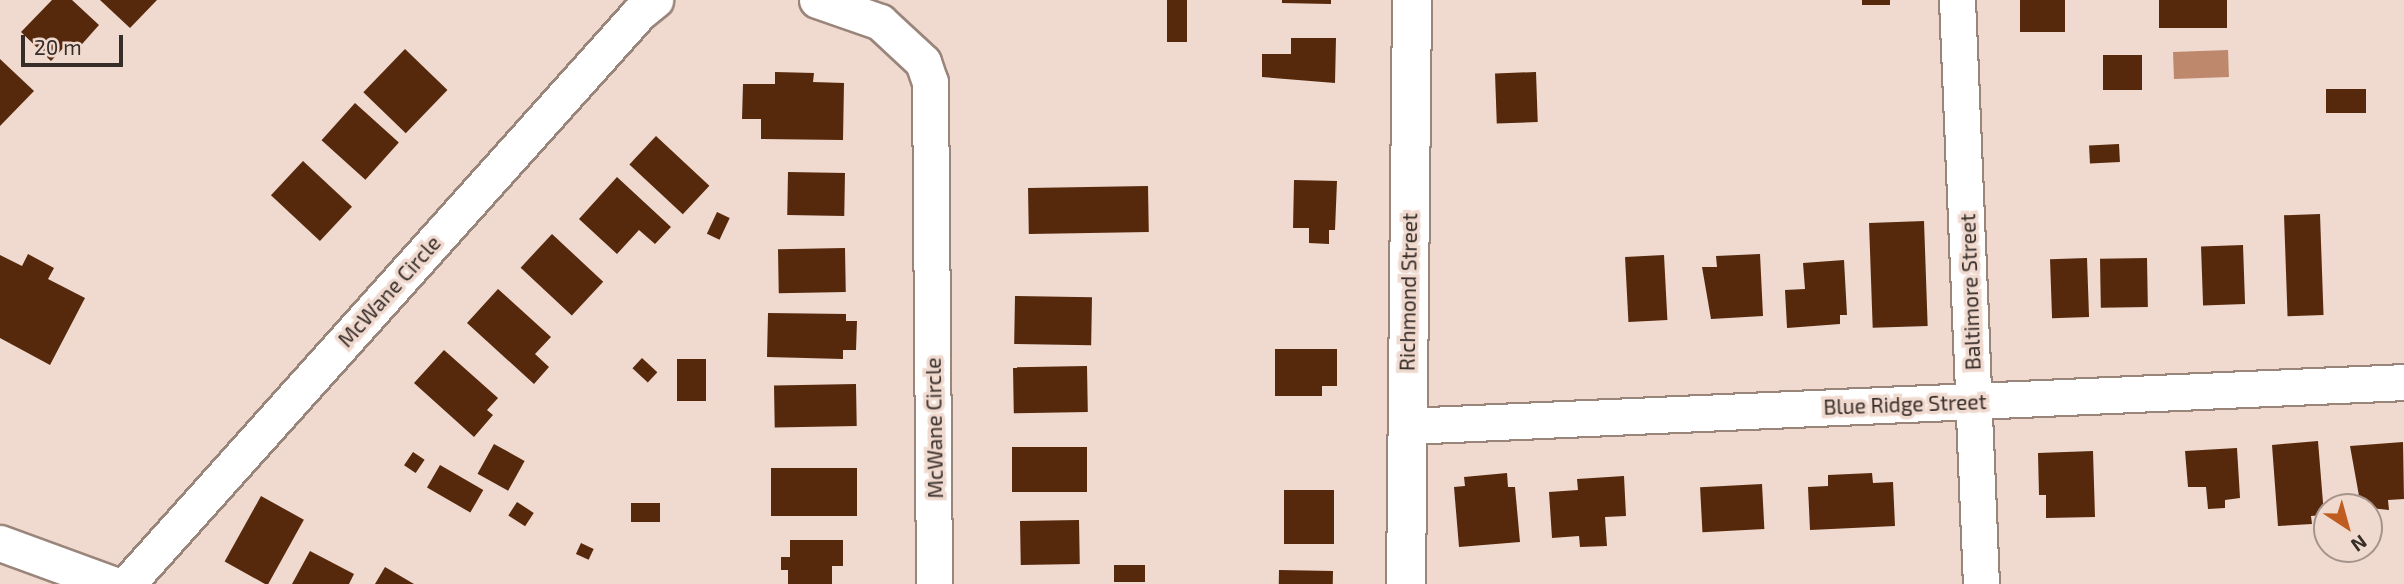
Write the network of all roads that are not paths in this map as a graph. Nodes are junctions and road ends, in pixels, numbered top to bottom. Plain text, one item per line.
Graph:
1 (655, 0) edge
2 (817, 0) edge
3 (1412, 0) edge
4 (1957, 0) edge
5 (2404, 382) edge
6 (1975, 401) junction
7 (1406, 426) junction
8 (0, 543) edge
9 (112, 584) edge
10 (127, 584) edge
11 (934, 584) edge
12 (1406, 584) edge
13 (1981, 584) edge

1 - 10 street, McWane Circle
2 - 11 street, McWane Circle
3 - 7 street, Richmond Street
4 - 6 street, Baltimore Street
5 - 6 street, Blue Ridge Street
6 - 7 street, Blue Ridge Street
6 - 13 street, Baltimore Street
7 - 12 street, Richmond Street
8 - 9 street

